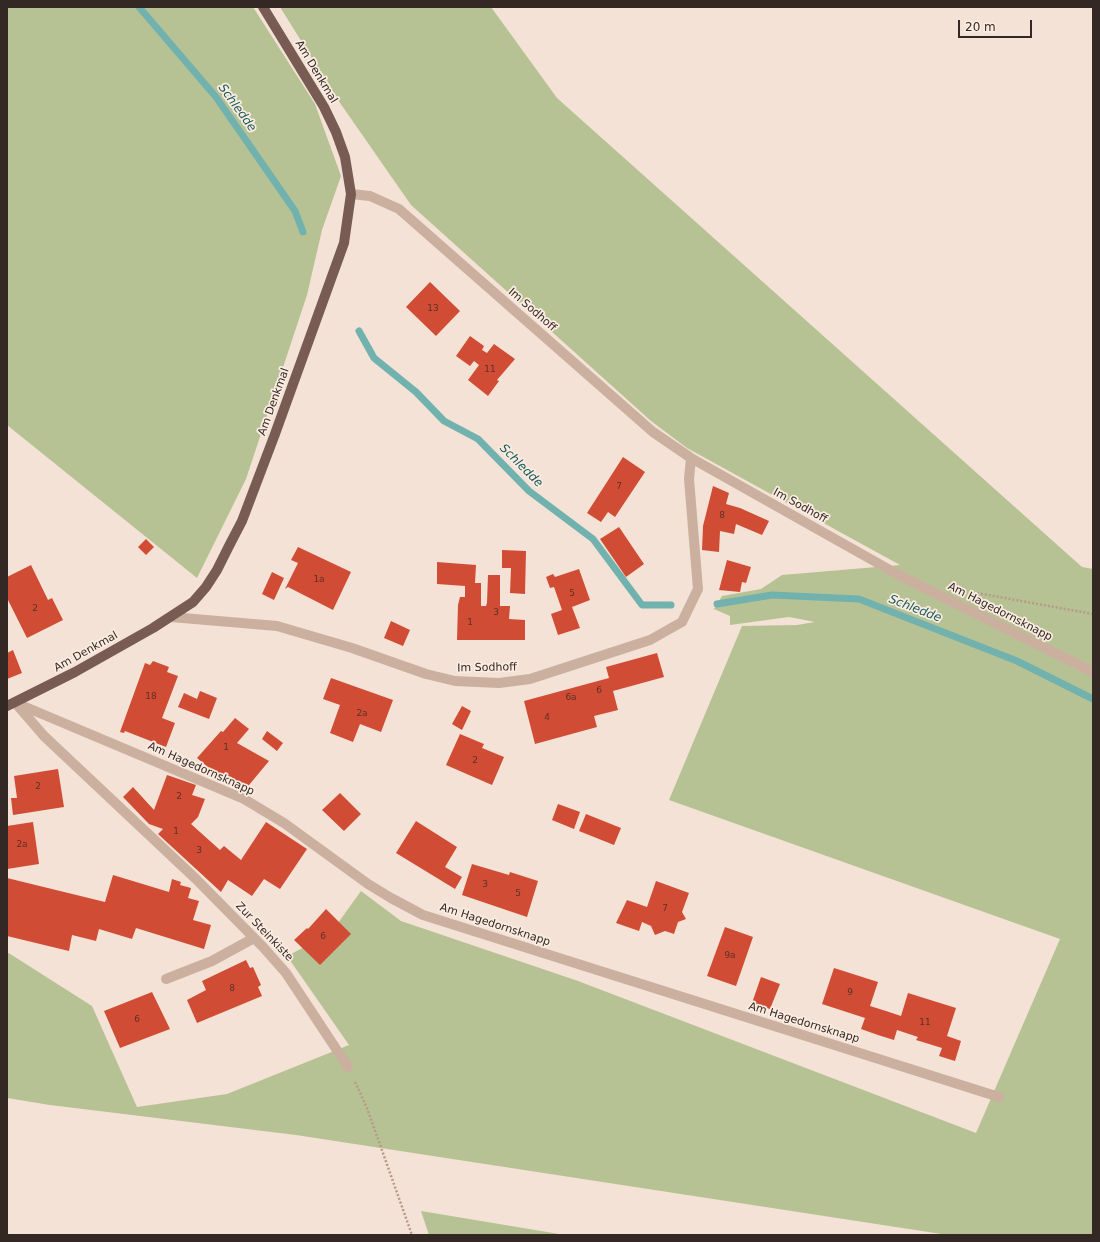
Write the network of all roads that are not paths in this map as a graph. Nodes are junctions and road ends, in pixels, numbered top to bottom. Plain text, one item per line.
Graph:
1 (263, 7) edge
2 (351, 194) junction
3 (691, 458) junction
4 (897, 574) joint
5 (171, 617) junction
6 (1093, 672) edge
7 (11, 704) edge
8 (254, 938) junction
9 (166, 979) dead end
10 (348, 1067) road end
11 (999, 1097) dead end

1 - 2 main road, Am Denkmal
2 - 3 street, Im Sodhoff
2 - 5 main road, Am Denkmal
3 - 4 street, Im Sodhoff
3 - 5 street, Im Sodhoff
4 - 6 street, Am Hagedornsknapp
5 - 7 main road, Am Denkmal
7 - 8 street, Zur Steinkiste
7 - 11 street, Am Hagedornsknapp
8 - 9 street
8 - 10 street, Zur Steinkiste

